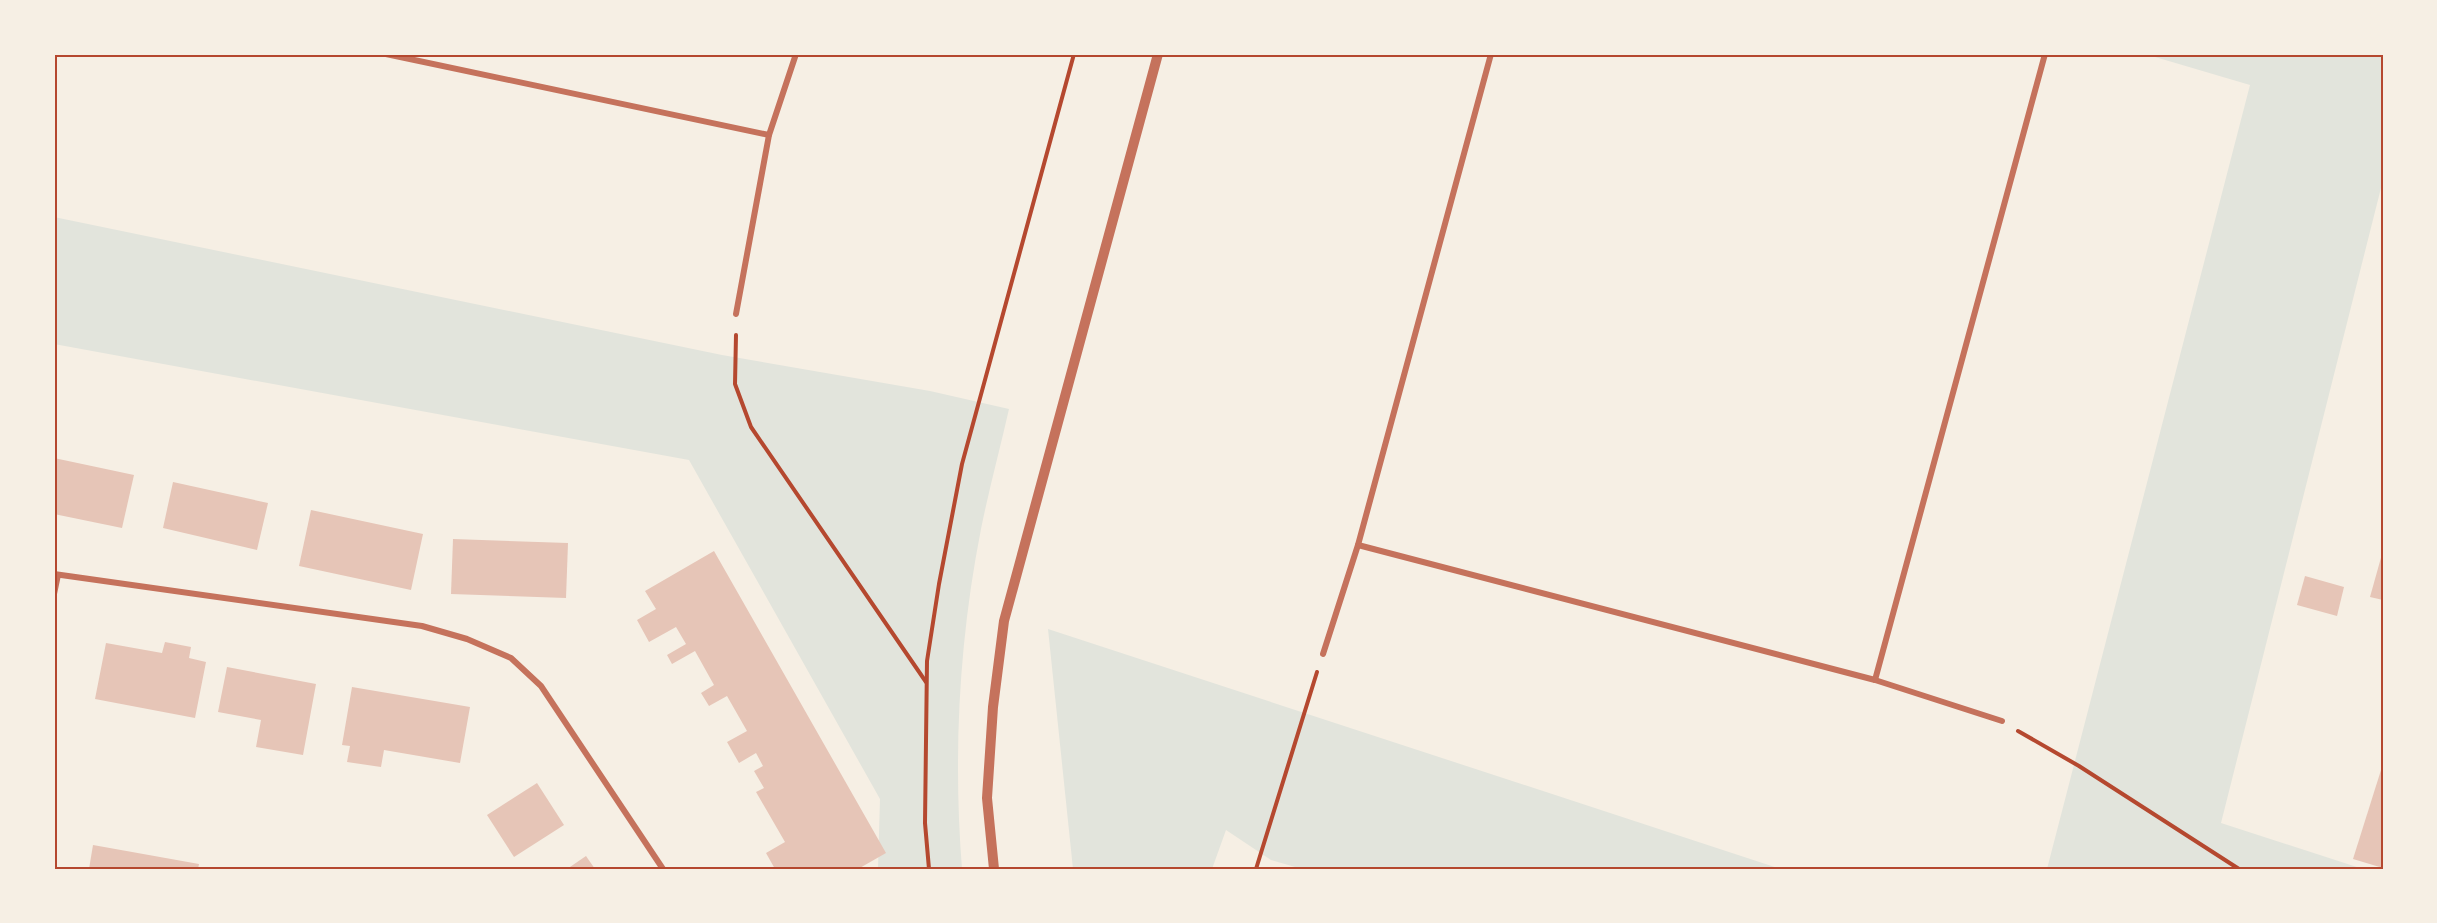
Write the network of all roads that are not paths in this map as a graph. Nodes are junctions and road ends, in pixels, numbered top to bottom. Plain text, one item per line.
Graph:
1 (386, 54) edge
2 (796, 54) edge
3 (1158, 54) edge
4 (1491, 54) edge
5 (2045, 54) edge
6 (769, 135) junction
7 (736, 314) road end
8 (1358, 545) junction
9 (56, 574) edge
10 (54, 594) edge
11 (1323, 654) road end
12 (1875, 680) junction
13 (2002, 721) road end
14 (663, 869) edge
15 (994, 869) edge

1 - 6 street
2 - 6 street
3 - 15 street
4 - 8 street
5 - 12 street
6 - 7 street
8 - 11 street
8 - 12 street
9 - 10 street
9 - 14 street
12 - 13 street

